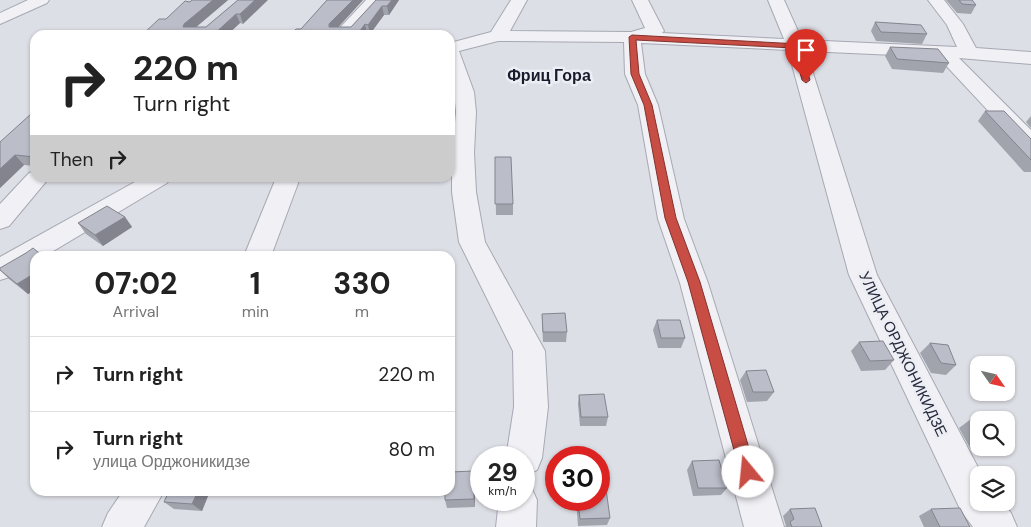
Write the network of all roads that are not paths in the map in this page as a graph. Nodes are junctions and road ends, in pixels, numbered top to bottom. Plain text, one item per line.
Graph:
1 (41, 0) edge
2 (375, 0) edge
3 (519, 0) edge
4 (640, 0) edge
5 (776, 0) edge
6 (936, 0) edge
7 (0, 19) edge
8 (347, 30) edge
9 (498, 36) junction
10 (632, 37) junction
11 (796, 46) junction
12 (455, 49) edge
13 (944, 53) junction
14 (969, 53) junction
15 (1031, 58) edge
16 (455, 65) edge
17 (1031, 143) edge
18 (33, 182) edge
19 (152, 182) edge
20 (286, 182) edge
21 (0, 220) edge
22 (33, 251) edge
23 (259, 251) edge
24 (30, 253) edge
25 (0, 270) edge
26 (526, 446) edge
27 (142, 496) edge
28 (517, 511) edge
29 (122, 527) edge
30 (516, 527) edge
31 (764, 527) edge
32 (996, 527) edge

1 - 7 street
2 - 8 street
3 - 9 street
4 - 10 street
5 - 11 street, УЛИЦА ОРДЖОНИКИДЗЕ
6 - 14 street
9 - 10 street
9 - 12 street
10 - 11 street
10 - 31 street
11 - 13 street
11 - 32 street, УЛИЦА ОРДЖОНИКИДЗЕ
13 - 14 street
13 - 17 street
14 - 15 street
16 - 26 street
18 - 21 street
19 - 22 street
20 - 23 street
24 - 25 street
27 - 29 street
28 - 30 street

